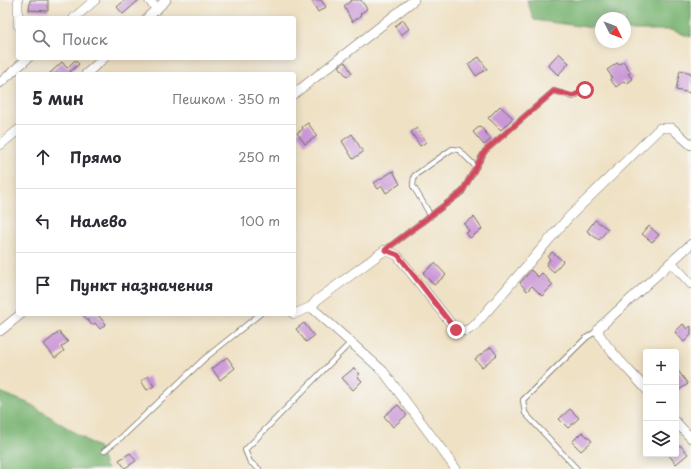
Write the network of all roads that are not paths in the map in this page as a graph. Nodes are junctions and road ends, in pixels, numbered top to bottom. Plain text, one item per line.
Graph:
1 (18, 0) edge
2 (95, 0) edge
3 (149, 0) edge
4 (166, 0) edge
5 (414, 0) edge
6 (157, 8) junction
7 (18, 16) edge
8 (76, 16) edge
9 (149, 16) edge
10 (25, 60) edge
11 (102, 60) edge
12 (88, 72) edge
13 (0, 83) edge
14 (585, 90) dead end
15 (296, 92) edge
16 (16, 132) edge
17 (0, 145) edge
18 (691, 145) edge
19 (476, 168) junction
20 (430, 217) junction
21 (691, 244) edge
22 (385, 250) junction
23 (671, 262) junction
24 (691, 284) edge
25 (311, 307) junction
26 (296, 313) edge
27 (19, 316) edge
28 (258, 316) edge
29 (598, 330) junction
30 (0, 331) edge
31 (350, 342) junction
32 (643, 386) edge
33 (679, 425) edge
34 (691, 438) edge
35 (104, 451) dead end
36 (259, 469) edge
37 (456, 469) edge
38 (577, 469) edge

1 - 7 street
2 - 8 street
3 - 6 street
4 - 6 street
5 - 15 street
6 - 9 street
10 - 13 street
11 - 12 street
14 - 19 lane
16 - 17 street
18 - 22 street
19 - 20 lane
19 - 20 lane
20 - 22 lane
21 - 23 street
22 - 25 street
23 - 24 street
23 - 29 street
25 - 26 street
25 - 31 street
27 - 30 street
28 - 35 lane
29 - 32 street
29 - 38 lane
31 - 36 lane
31 - 37 street
33 - 34 street

